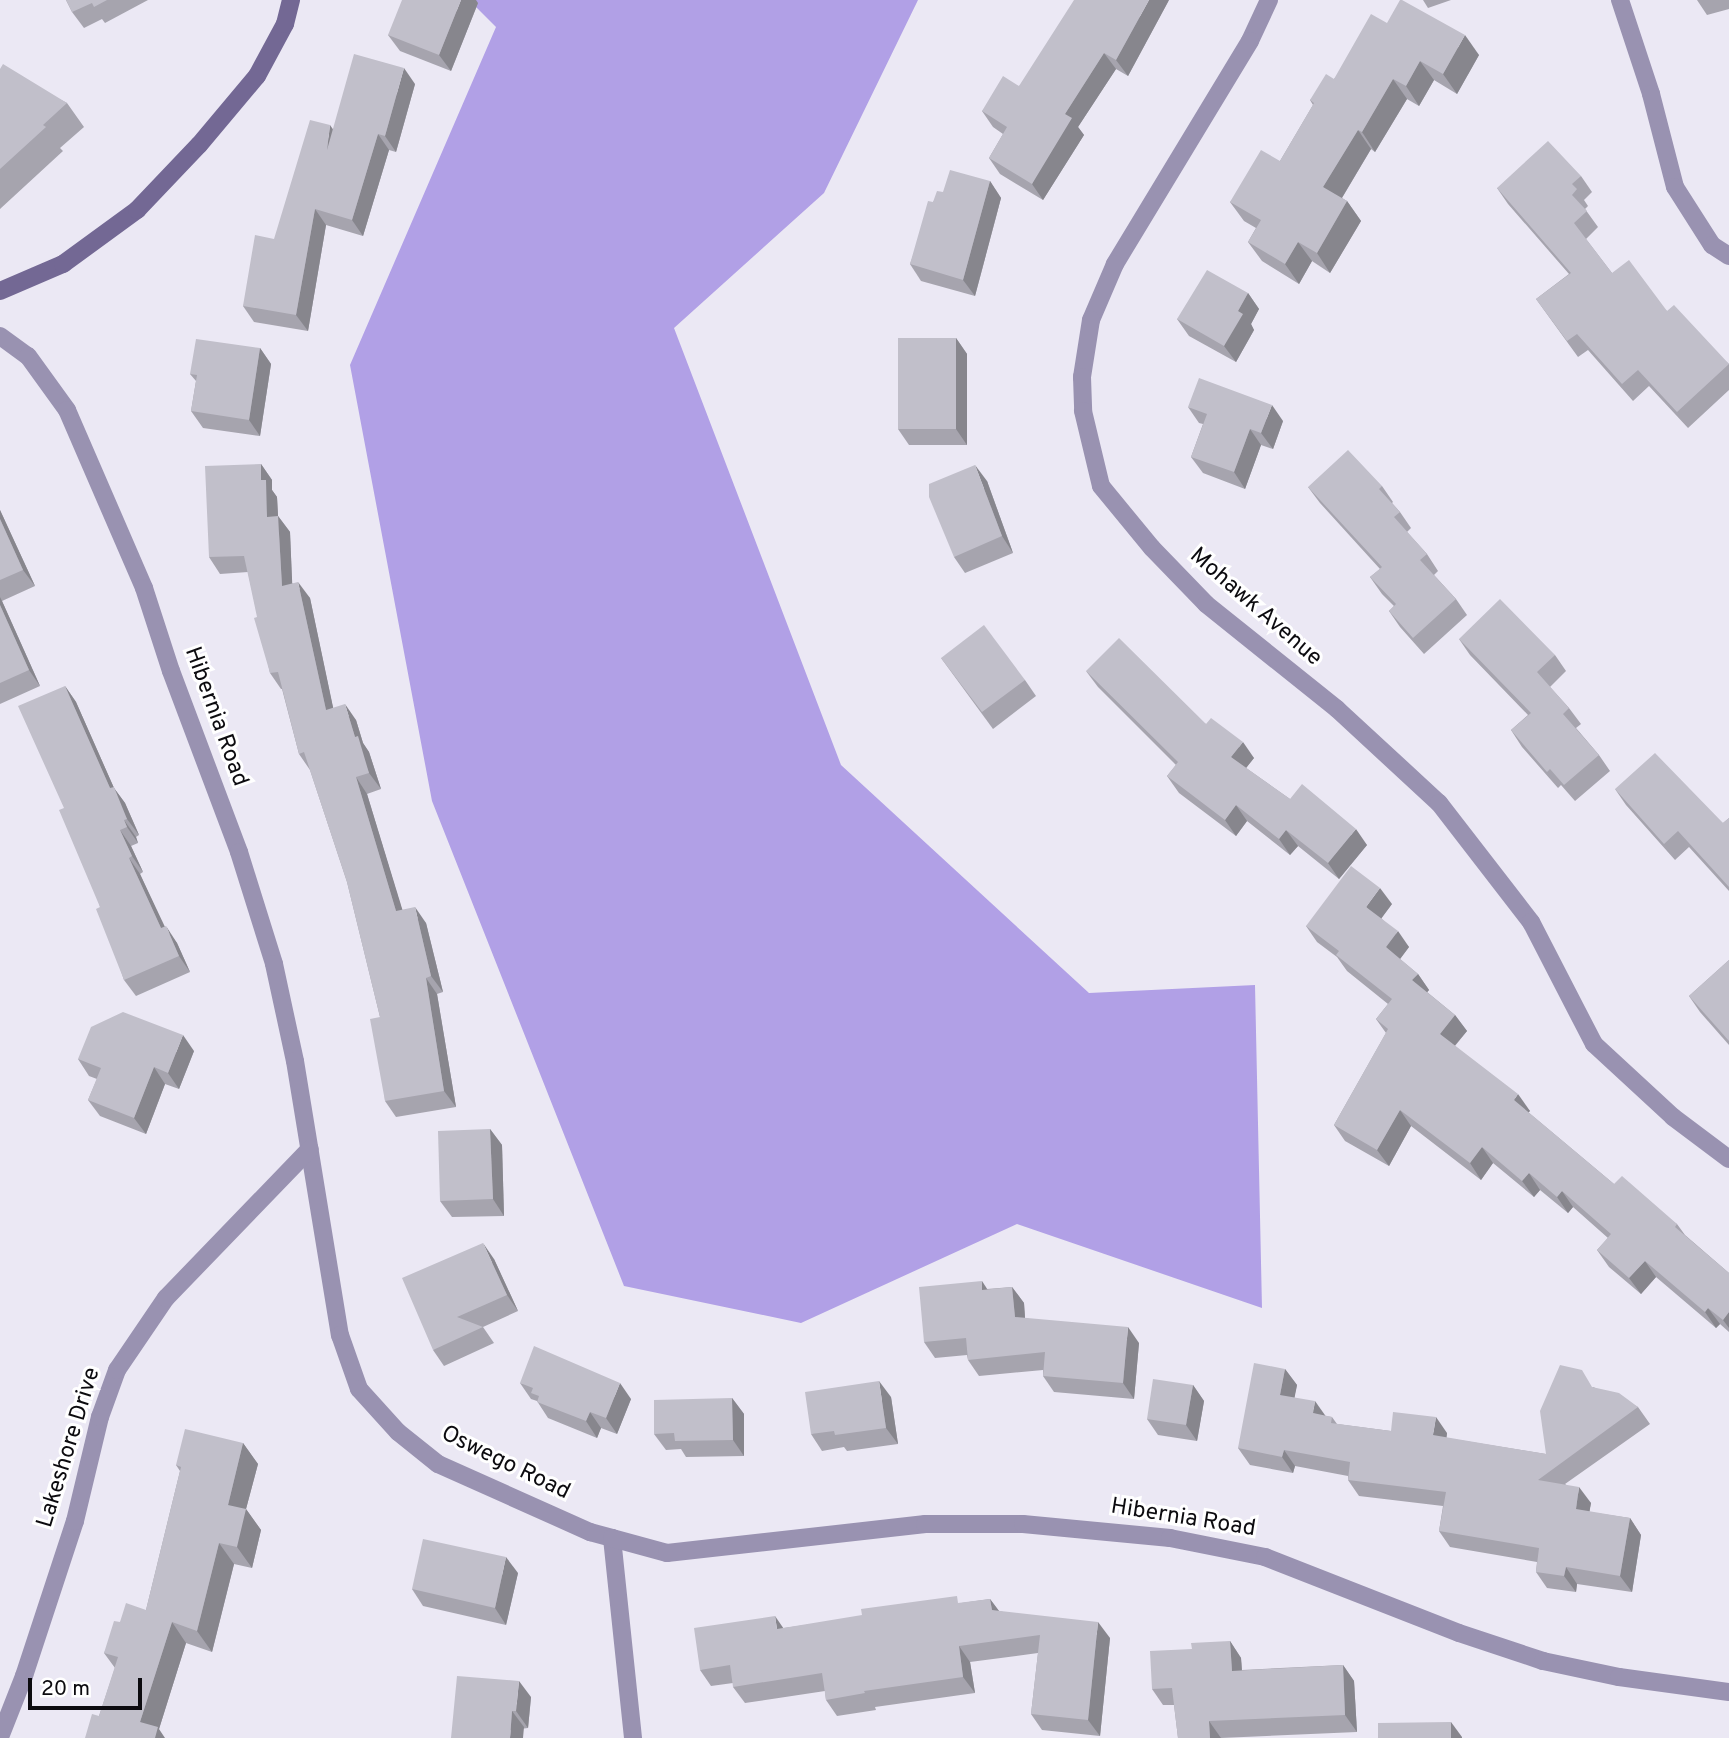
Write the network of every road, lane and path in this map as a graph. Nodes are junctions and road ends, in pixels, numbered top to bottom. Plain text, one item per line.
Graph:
1 (291, 0) edge
2 (1269, 0) edge
3 (1620, 0) edge
4 (1729, 256) edge
5 (0, 291) edge
6 (0, 336) edge
7 (310, 1149) junction
8 (1729, 1159) edge
9 (612, 1538) junction
10 (1729, 1692) edge
11 (0, 1737) edge
12 (633, 1738) edge

1 - 5 street
2 - 8 street, Mohawk Avenue
3 - 4 street
6 - 7 street, Hibernia Road
7 - 9 street, Oswego Road
7 - 11 street, Lakeshore Drive
9 - 10 street, Hibernia Road
9 - 12 street

